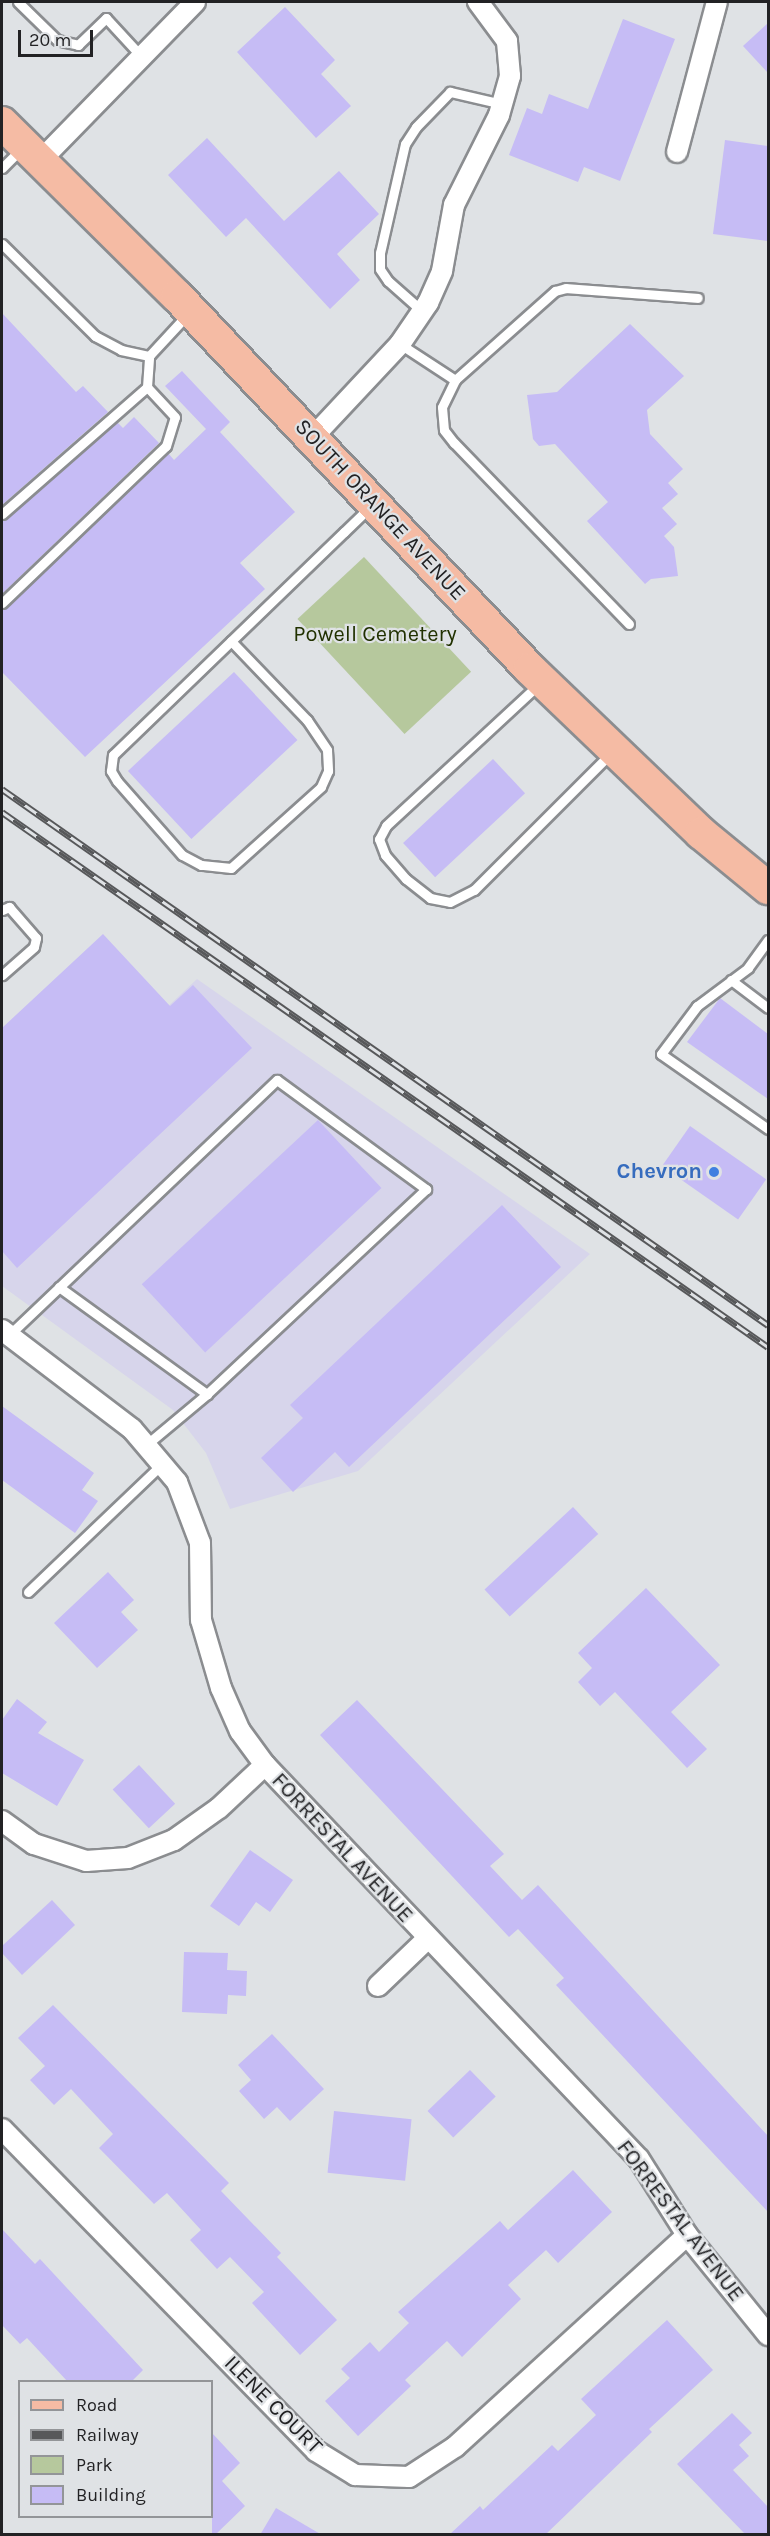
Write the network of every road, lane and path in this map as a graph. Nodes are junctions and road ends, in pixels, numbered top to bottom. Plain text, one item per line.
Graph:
1 (18, 2) edge
2 (195, 2) edge
3 (478, 2) edge
4 (717, 2) edge
5 (142, 57) junction
6 (502, 104) junction
7 (2, 123) edge
8 (676, 152) dead end
9 (33, 153) junction
10 (2, 168) edge
11 (2, 244) edge
12 (698, 298) dead end
13 (422, 311) junction
14 (191, 312) junction
15 (400, 344) junction
16 (149, 356) junction
17 (455, 380) junction
18 (147, 387) junction
19 (312, 438) junction
20 (374, 503) junction
21 (2, 514) edge
22 (2, 603) edge
23 (630, 624) dead end
24 (231, 641) junction
25 (542, 681) junction
26 (613, 751) junction
27 (768, 888) edge
28 (2, 910) edge
29 (768, 940) edge
30 (2, 975) edge
31 (731, 980) junction
32 (768, 1008) edge
33 (768, 1129) edge
34 (59, 1287) junction
35 (4, 1333) edge
36 (207, 1394) junction
37 (146, 1445) junction
38 (162, 1464) junction
39 (28, 1592) dead end
40 (265, 1765) junction
41 (2, 1821) edge
42 (427, 1938) junction
43 (378, 1986) dead end
44 (2, 2129) edge
45 (687, 2235) junction
46 (768, 2335) edge

1 - 5 lane
2 - 5 street
3 - 6 street
4 - 8 street
5 - 9 street
6 - 13 street
6 - 13 lane
7 - 9 main road, SOUTH ORANGE AVENUE
9 - 10 lane
9 - 14 main road, SOUTH ORANGE AVENUE
11 - 16 lane
12 - 17 lane
13 - 15 street
14 - 16 lane
14 - 19 main road, SOUTH ORANGE AVENUE
15 - 17 lane
15 - 19 street
16 - 18 lane
17 - 23 lane
18 - 21 lane
18 - 22 lane
19 - 20 main road, SOUTH ORANGE AVENUE
20 - 24 lane
20 - 25 main road, SOUTH ORANGE AVENUE
24 - 24 lane
25 - 26 main road, SOUTH ORANGE AVENUE
25 - 26 lane
26 - 27 main road, SOUTH ORANGE AVENUE
28 - 30 lane
29 - 31 lane
31 - 32 lane
31 - 33 lane
34 - 35 lane
34 - 36 lane
34 - 36 lane
35 - 37 street, FORRESTAL AVENUE
36 - 37 lane
37 - 38 street, FORRESTAL AVENUE
38 - 39 lane
38 - 40 street, FORRESTAL AVENUE
40 - 41 street
40 - 42 street, FORRESTAL AVENUE
42 - 43 street
42 - 45 street, FORRESTAL AVENUE
44 - 45 street, ILENE COURT
45 - 46 street, FORRESTAL AVENUE

